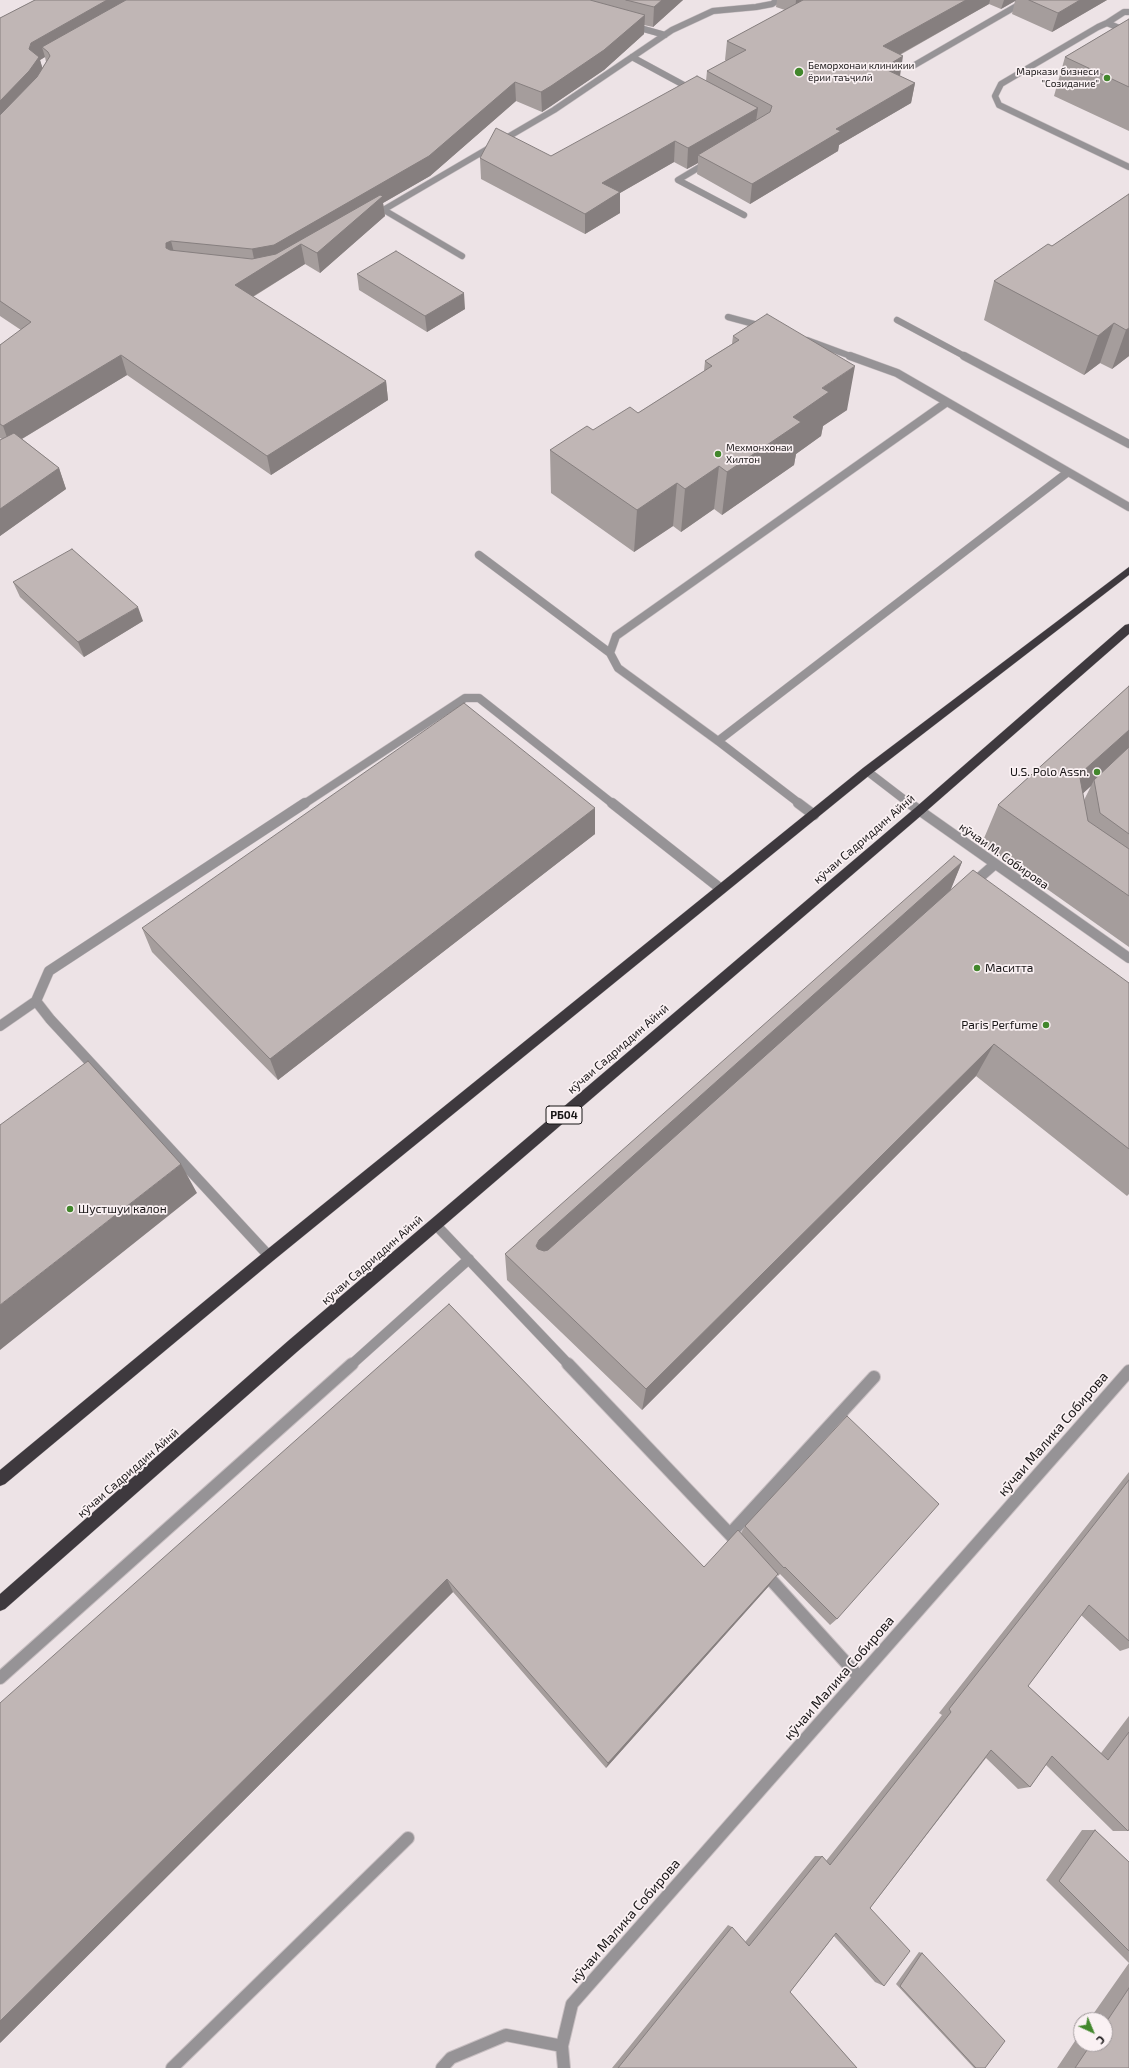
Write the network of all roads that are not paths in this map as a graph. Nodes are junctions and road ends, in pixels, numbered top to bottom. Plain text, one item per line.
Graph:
1 (778, 0) edge
2 (1027, 0) edge
3 (1129, 12) edge
4 (1107, 23) junction
5 (627, 24) edge
6 (1129, 32) edge
7 (665, 34) junction
8 (632, 57) junction
9 (913, 66) dead end
10 (702, 94) edge
11 (712, 160) edge
12 (1129, 167) edge
13 (384, 210) junction
14 (744, 216) dead end
15 (364, 221) edge
16 (462, 256) dead end
17 (728, 316) dead end
18 (897, 320) dead end
19 (770, 329) edge
20 (798, 337) edge
21 (947, 402) junction
22 (1129, 444) edge
23 (1068, 472) junction
24 (1129, 507) edge
25 (479, 555) dead end
26 (1129, 570) edge
27 (1129, 628) edge
28 (610, 653) junction
29 (718, 741) junction
30 (867, 771) junction
31 (919, 811) junction
32 (814, 815) junction
33 (995, 864) junction
34 (721, 889) junction
35 (965, 891) edge
36 (1129, 958) edge
37 (36, 1001) junction
38 (0, 1026) edge
39 (435, 1224) junction
40 (269, 1256) junction
41 (469, 1259) junction
42 (1129, 1371) edge
43 (874, 1377) dead end
44 (0, 1479) edge
45 (730, 1534) junction
46 (0, 1604) edge
47 (859, 1677) junction
48 (0, 1678) edge
49 (408, 1838) dead end
50 (562, 2046) junction
51 (172, 2068) edge
52 (442, 2068) edge
53 (564, 2068) edge

1 - 7 street
2 - 9 street
3 - 4 street
4 - 6 street
4 - 12 street
5 - 7 street
7 - 8 street
8 - 10 street
8 - 13 street
11 - 14 street
13 - 15 street
13 - 16 street
17 - 19 street
18 - 22 street
20 - 21 street
21 - 23 street
21 - 28 street
23 - 24 street
23 - 29 street
25 - 28 street
26 - 30 highway
27 - 31 highway, кӯчаи Садриддин Айнӣ / РБ04
28 - 29 street
29 - 32 street
30 - 31 street, кӯчаи М. Собирова
30 - 32 highway
31 - 33 street, кӯчаи М. Собирова
31 - 39 highway, кӯчаи Садриддин Айнӣ / РБ04
32 - 34 highway
33 - 35 street
33 - 36 street, кӯчаи М. Собирова
34 - 37 street
34 - 40 highway
37 - 38 street
37 - 40 street
39 - 41 street
39 - 46 highway, кӯчаи Садриддин Айнӣ / РБ04
40 - 44 highway
41 - 45 street
41 - 48 street
42 - 47 street, кӯчаи Малика Собирова
43 - 45 street
45 - 47 street
47 - 50 street, кӯчаи Малика Собирова
49 - 51 street
50 - 52 street
50 - 53 street

